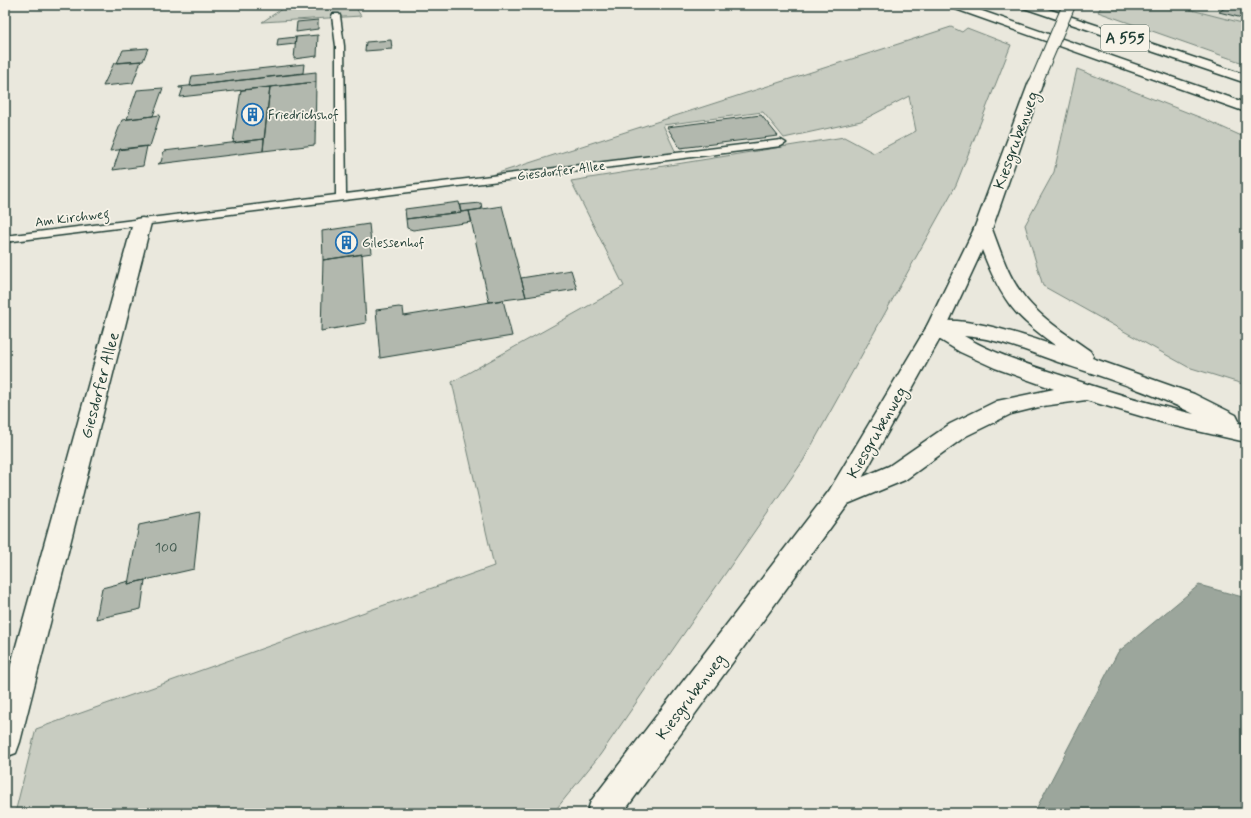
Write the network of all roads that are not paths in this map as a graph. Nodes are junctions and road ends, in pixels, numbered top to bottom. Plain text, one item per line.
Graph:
1 (954, 5) edge
2 (1025, 5) edge
3 (1069, 5) edge
4 (336, 16) dead end
5 (1122, 65) junction
6 (1246, 79) edge
7 (1246, 108) edge
8 (1246, 118) edge
9 (781, 143) dead end
10 (341, 197) junction
11 (142, 223) junction
12 (983, 229) junction
13 (5, 239) edge
14 (936, 328) junction
15 (1099, 368) junction
16 (1087, 392) junction
17 (1246, 429) edge
18 (1246, 433) edge
19 (838, 498) junction
20 (5, 742) edge
21 (603, 813) edge

1 - 5 main road, A 555
2 - 6 main road, A 555
3 - 12 main road, Kiesgrubenweg, bridge
4 - 10 lane
5 - 7 main road, A 555
5 - 8 main road
9 - 10 lane, Giesdorfer Allee
10 - 11 lane, Giesdorfer Allee
11 - 13 lane, Am Kirchweg
11 - 20 main road, Giesdorfer Allee
12 - 14 main road, Kiesgrubenweg
12 - 15 main road
14 - 15 main road
14 - 16 main road
14 - 19 main road, Kiesgrubenweg
15 - 17 main road
16 - 18 main road
16 - 19 main road
19 - 21 main road, Kiesgrubenweg

